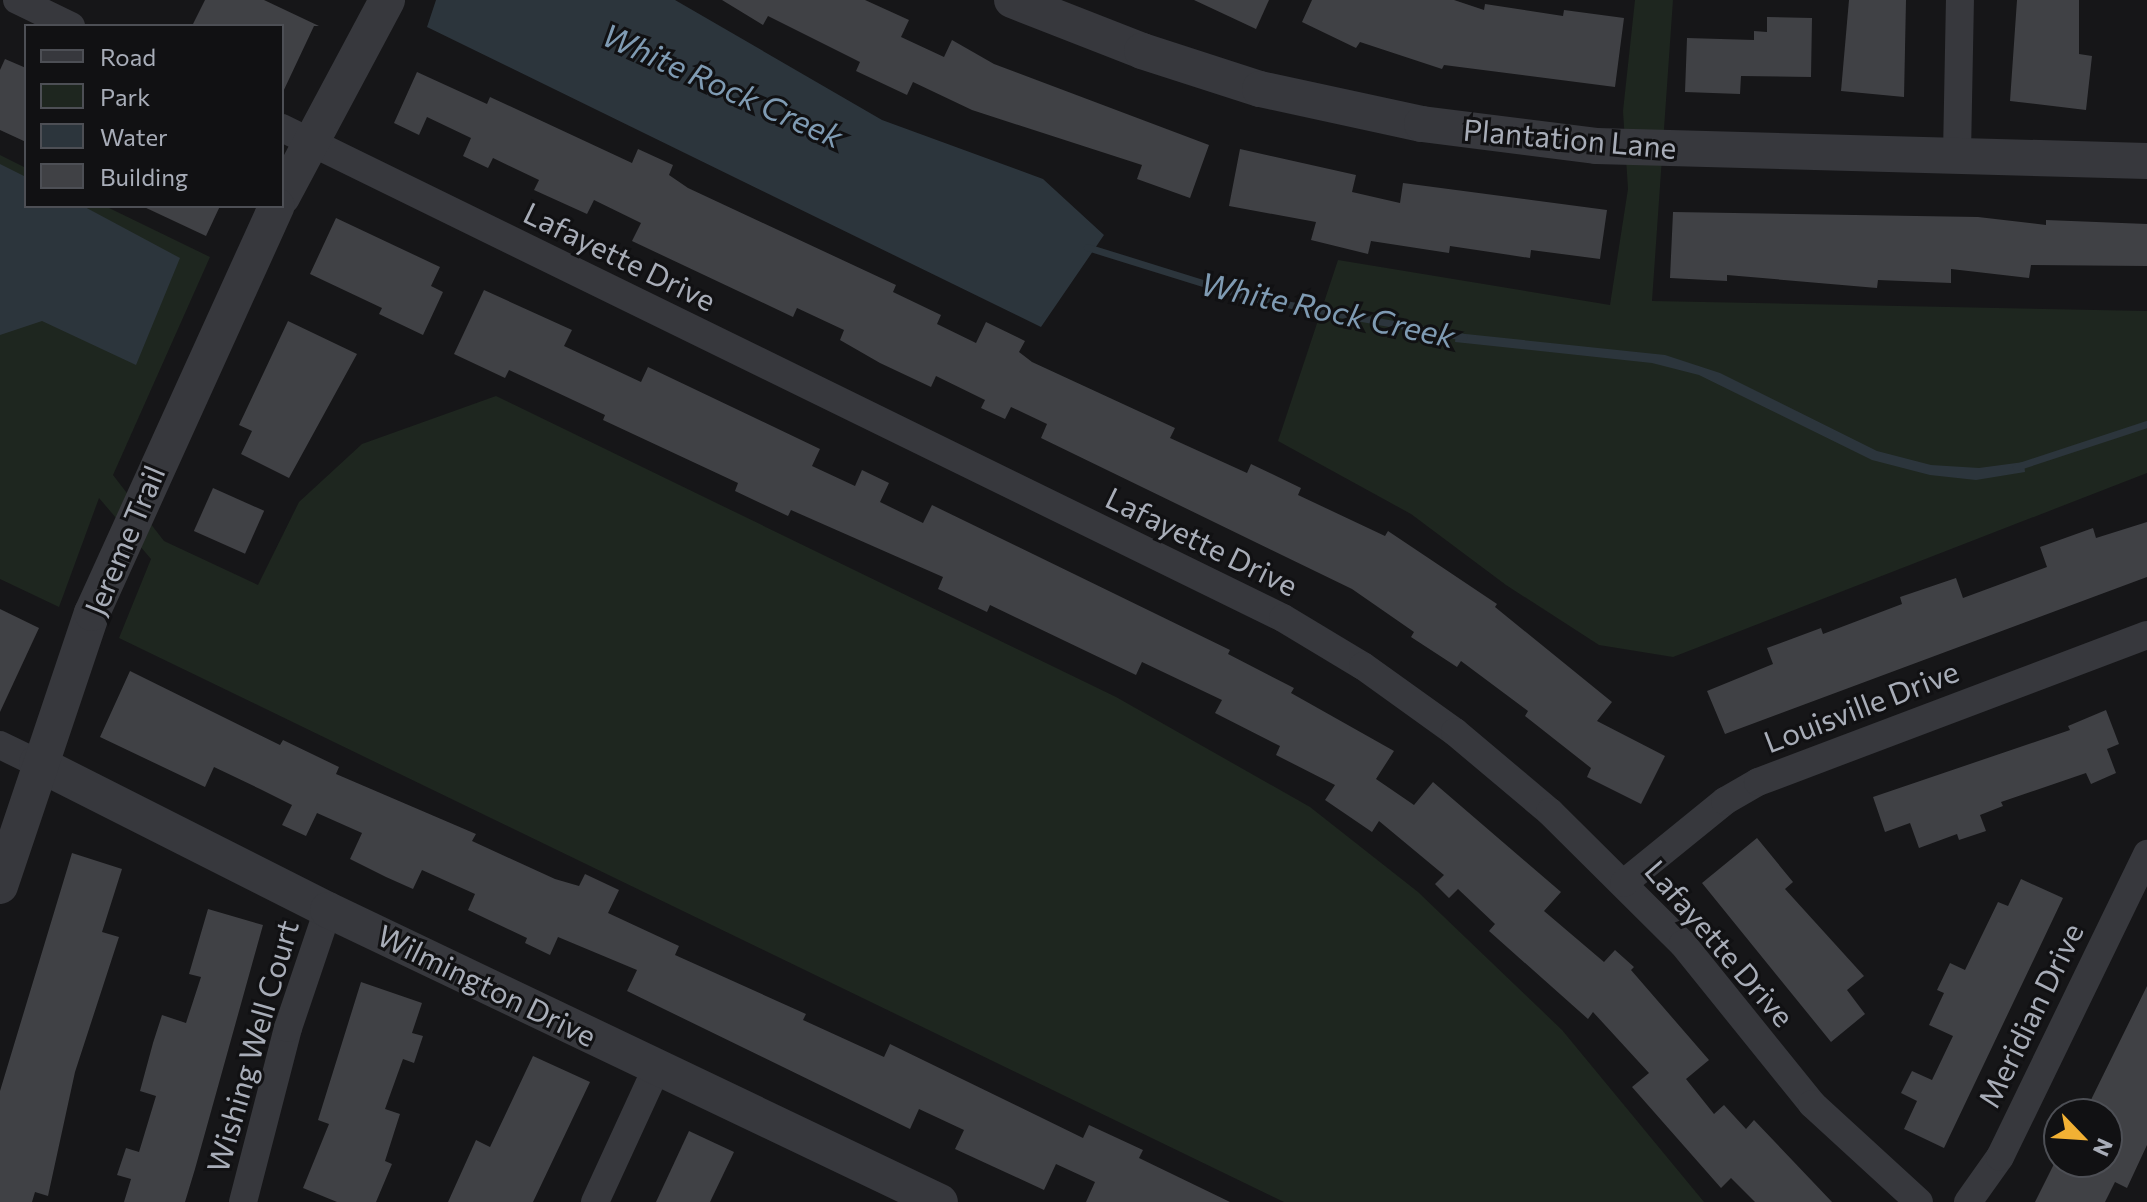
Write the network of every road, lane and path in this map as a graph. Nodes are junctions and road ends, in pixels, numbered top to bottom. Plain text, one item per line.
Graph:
1 (17, 0) edge
2 (387, 0) edge
3 (1012, 0) edge
4 (1960, 0) edge
5 (67, 24) edge
6 (296, 135) edge
7 (1957, 154) junction
8 (2147, 161) edge
9 (284, 188) edge
10 (276, 208) edge
11 (2147, 635) edge
12 (0, 745) edge
13 (37, 763) junction
14 (2147, 854) edge
15 (1624, 883) junction
16 (0, 886) edge
17 (328, 910) junction
18 (657, 1067) junction
19 (243, 1202) edge
20 (595, 1202) edge
21 (940, 1202) edge
22 (1919, 1202) edge
23 (1968, 1202) edge

1 - 5 street
2 - 6 street
3 - 7 street, Plantation Lane
4 - 7 street
6 - 9 street
6 - 15 street, Lafayette Drive
7 - 8 street, Plantation Lane
10 - 13 street, Jereme Trail
11 - 15 street, Louisville Drive
12 - 13 street
13 - 16 street, Jereme Trail
13 - 17 street, Wilmington Drive
14 - 23 street, Meridian Drive
15 - 22 street, Lafayette Drive
17 - 18 street, Wilmington Drive
17 - 19 street, Wishing Well Court
18 - 20 street
18 - 21 street, Wilmington Drive

